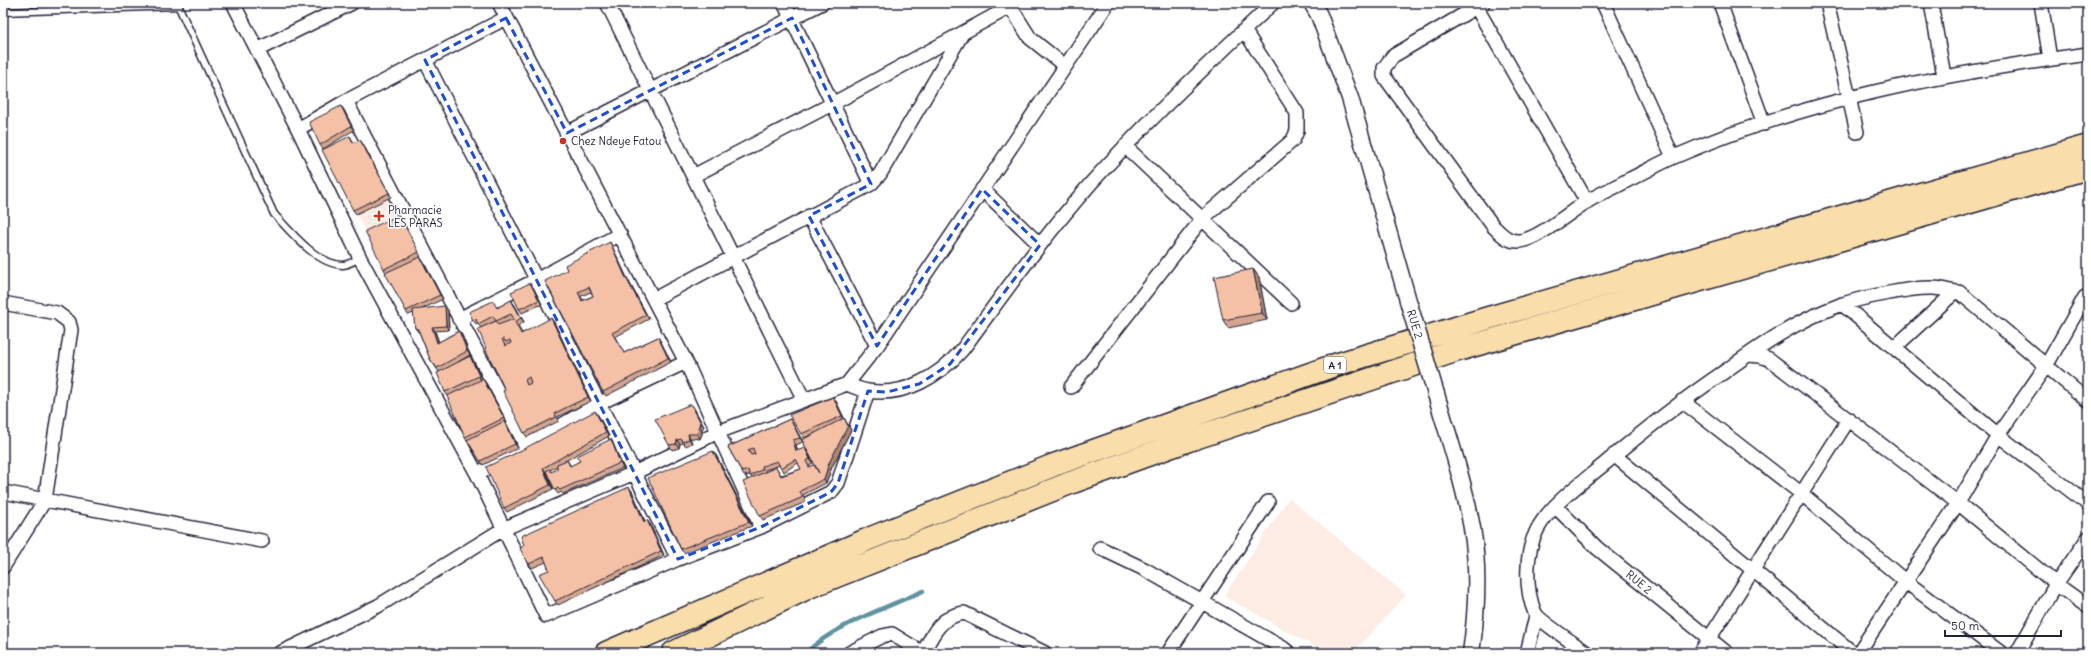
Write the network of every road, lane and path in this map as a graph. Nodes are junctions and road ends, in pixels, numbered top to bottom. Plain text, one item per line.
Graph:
1 (233, 3) edge
2 (352, 3) edge
3 (498, 3) edge
4 (784, 3) edge
5 (822, 3) edge
6 (1108, 3) edge
7 (1273, 3) edge
8 (1312, 3) edge
9 (1603, 3) edge
10 (1720, 3) edge
11 (1827, 3) edge
12 (1931, 3) edge
13 (2041, 3) edge
14 (609, 4) edge
15 (1477, 4) edge
16 (178, 5) edge
17 (1009, 5) edge
18 (3, 12) edge
19 (506, 18) junction
20 (792, 18) junction
21 (1244, 30) junction
22 (962, 34) junction
23 (257, 50) junction
24 (2088, 54) edge
25 (2050, 59) junction
26 (425, 60) junction
27 (1066, 66) junction
28 (1944, 76) junction
29 (650, 91) junction
30 (1850, 97) junction
31 (346, 101) junction
32 (834, 103) junction
33 (1764, 124) junction
34 (298, 129) junction
35 (1857, 132) dead end
36 (567, 133) junction
37 (1126, 146) junction
38 (2088, 146) edge
39 (1673, 157) junction
40 (2088, 168) edge
41 (693, 176) junction
42 (871, 184) junction
43 (982, 189) junction
44 (1587, 202) junction
45 (809, 216) junction
46 (1202, 219) junction
47 (620, 234) junction
48 (1040, 245) junction
49 (733, 257) junction
50 (360, 258) junction
51 (538, 279) junction
52 (1955, 292) junction
53 (2085, 297) dead end
54 (654, 299) junction
55 (3, 303) edge
56 (1291, 303) dead end
57 (1842, 304) junction
58 (459, 319) junction
59 (877, 346) junction
60 (1895, 347) junction
61 (1748, 355) junction
62 (686, 362) junction
63 (2046, 366) junction
64 (847, 384) junction
65 (1071, 387) dead end
66 (868, 391) junction
67 (804, 400) junction
68 (1682, 401) junction
69 (2088, 401) edge
70 (600, 403) junction
71 (1849, 420) junction
72 (718, 432) junction
73 (1998, 435) junction
74 (526, 446) junction
75 (1614, 455) junction
76 (634, 473) junction
77 (477, 474) junction
78 (3, 492) edge
79 (1802, 494) junction
80 (45, 500) junction
81 (1268, 502) dead end
82 (1958, 503) junction
83 (2088, 504) edge
84 (1556, 506) junction
85 (760, 527) junction
86 (504, 529) junction
87 (2088, 538) edge
88 (262, 541) dead end
89 (1100, 548) dead end
90 (678, 559) junction
91 (3, 567) edge
92 (1753, 571) junction
93 (1905, 581) junction
94 (2056, 584) junction
95 (1202, 603) junction
96 (2088, 607) edge
97 (1536, 616) junction
98 (1710, 638) junction
99 (280, 653) edge
100 (606, 653) edge
101 (673, 653) edge
102 (849, 653) edge
103 (1045, 653) edge
104 (1168, 653) edge
105 (1289, 653) edge
106 (1471, 653) edge
107 (1527, 653) edge
108 (1587, 653) edge
109 (1700, 653) edge
110 (1727, 653) edge
111 (1853, 653) edge
112 (1858, 653) edge
113 (2001, 653) edge
114 (2017, 653) edge

1 - 23 street
2 - 23 street
3 - 19 street
4 - 20 street
5 - 20 street
6 - 27 street
7 - 21 street
8 - 106 street, RUE 2, bridge
9 - 39 street
10 - 33 street
11 - 30 street
12 - 28 street
13 - 25 street
14 - 29 street
15 - 44 street
15 - 44 street
16 - 18 lane
16 - 50 lane
17 - 22 street
17 - 27 street
19 - 26 street
19 - 36 street
20 - 29 street
20 - 32 street
21 - 37 street
21 - 46 street
22 - 32 street
22 - 42 street
23 - 34 street
24 - 25 street
25 - 28 street
26 - 31 street
26 - 51 street
27 - 43 street
28 - 30 street
29 - 36 street
29 - 41 street
30 - 33 street
30 - 35 street
31 - 34 street
31 - 58 street
32 - 41 street
32 - 42 street
33 - 39 street
34 - 50 street
36 - 47 street
37 - 46 street
37 - 48 street
38 - 100 highway, A 1
39 - 44 street
40 - 101 highway, A 1
41 - 49 street
42 - 45 street
43 - 48 street
43 - 59 street
45 - 49 street
45 - 59 street
46 - 56 street
46 - 65 street
47 - 51 street
47 - 54 street
48 - 66 street
49 - 54 street
49 - 67 street
50 - 77 street
51 - 58 street
51 - 70 street
52 - 57 street
52 - 60 street
52 - 63 street
53 - 63 street
54 - 62 street
55 - 80 street
57 - 60 street
57 - 61 street
58 - 74 street
59 - 64 street
60 - 73 street
61 - 68 street
61 - 71 street
62 - 70 street
62 - 72 street
63 - 69 street
63 - 73 street
64 - 66 street
64 - 67 street
66 - 85 street
67 - 72 street
68 - 75 street
68 - 79 street
70 - 74 street
70 - 76 street
71 - 79 street
71 - 82 street
72 - 76 street
72 - 85 street
73 - 82 street
73 - 83 street
74 - 77 street
75 - 84 street
75 - 92 street
76 - 86 street
76 - 90 street
77 - 86 street
78 - 80 street
79 - 92 street
79 - 93 street
80 - 88 street
80 - 91 street
81 - 95 street
82 - 93 street
82 - 94 street
84 - 97 street
84 - 98 street, RUE 2
85 - 90 street
86 - 90 street
86 - 99 street
87 - 94 street
89 - 95 street
92 - 98 street
92 - 111 street
93 - 112 street
93 - 113 street
94 - 96 street
94 - 114 street
95 - 104 street
95 - 105 street
97 - 107 street
97 - 108 street
98 - 109 street
98 - 110 street, RUE 2
102 - 103 street

